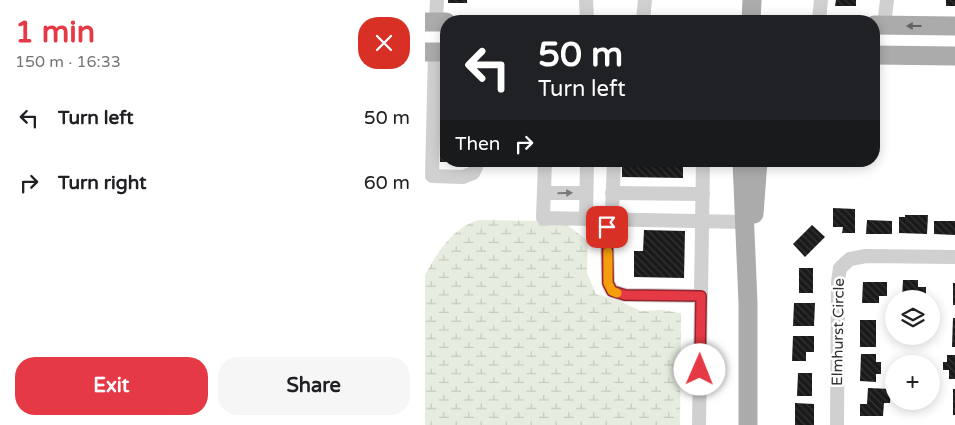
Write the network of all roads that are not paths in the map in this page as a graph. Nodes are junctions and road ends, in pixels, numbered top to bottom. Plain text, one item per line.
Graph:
1 (437, 0) edge
2 (586, 0) edge
3 (645, 0) edge
4 (752, 0) edge
5 (821, 0) edge
6 (887, 0) edge
7 (587, 15) edge
8 (644, 15) edge
9 (751, 15) edge
10 (820, 15) edge
11 (880, 22) edge
12 (880, 25) edge
13 (955, 26) edge
14 (437, 37) edge
15 (880, 55) edge
16 (955, 56) edge
17 (440, 93) edge
18 (476, 167) edge
19 (545, 167) edge
20 (587, 167) edge
21 (614, 167) edge
22 (703, 167) edge
23 (742, 167) edge
24 (758, 167) edge
25 (612, 192) junction
26 (544, 193) junction
27 (586, 193) junction
28 (703, 194) junction
29 (586, 218) junction
30 (610, 220) junction
31 (702, 221) junction
32 (744, 222) junction
33 (955, 257) edge
34 (701, 296) junction
35 (748, 303) junction
36 (699, 425) edge
37 (748, 425) edge
38 (837, 425) edge

1 - 14 street
2 - 7 street
3 - 8 street
4 - 9 main road
5 - 10 street
6 - 11 street
13 -> 12 main road
14 - 17 street
15 - 16 main road
17 - 18 street
19 - 26 street
20 - 27 street
21 - 25 street
22 - 28 street
23 - 32 main road
24 - 35 main road
25 - 28 street
25 - 30 street
26 -> 27 street
26 - 29 street
27 - 29 street
28 - 31 street
29 - 30 street
30 - 31 street
30 - 34 street
31 - 32 street
31 - 34 street
32 - 35 main road
33 - 38 street, Elmhurst Circle
34 - 36 street
35 - 37 main road

